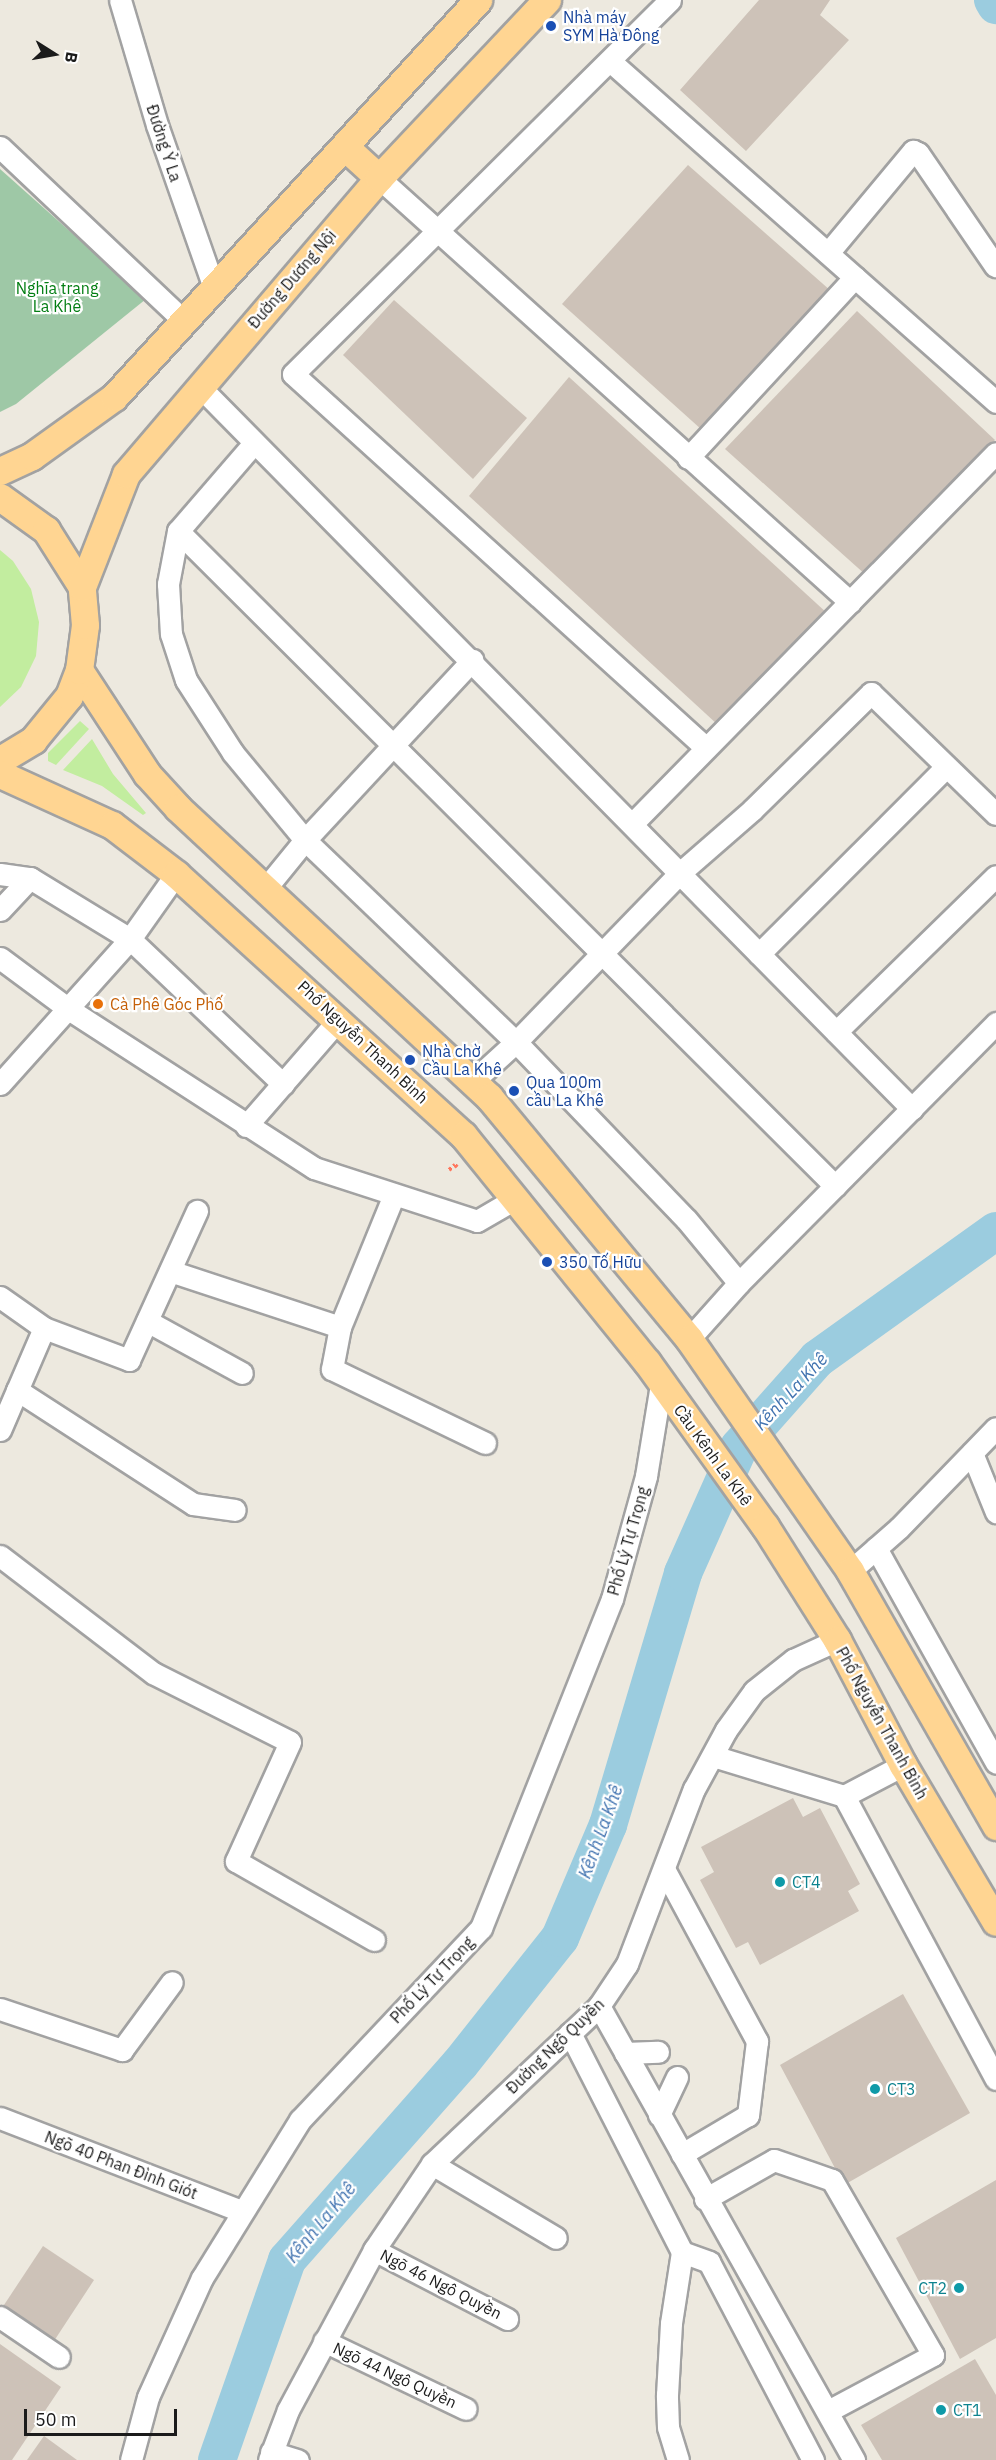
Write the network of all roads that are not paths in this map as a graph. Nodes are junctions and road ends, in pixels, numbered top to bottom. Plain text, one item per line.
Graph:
1 (120, 0) edge
2 (478, 0) edge
3 (547, 0) edge
4 (670, 0) edge
5 (610, 61) junction
6 (0, 147) edge
7 (345, 147) junction
8 (380, 178) junction
9 (436, 230) junction
10 (828, 253) junction
11 (995, 266) edge
12 (855, 277) junction
13 (213, 285) junction
14 (183, 320) junction
15 (200, 387) junction
16 (996, 402) edge
17 (254, 443) junction
18 (996, 453) edge
19 (688, 458) junction
20 (0, 471) edge
21 (0, 497) edge
22 (178, 531) junction
23 (82, 587) junction
24 (850, 602) junction
25 (472, 660) junction
26 (79, 670) junction
27 (391, 745) junction
28 (706, 748) junction
29 (0, 760) edge
30 (945, 768) junction
31 (0, 774) edge
32 (996, 814) edge
33 (633, 823) junction
34 (305, 840) junction
35 (681, 872) junction
36 (0, 874) edge
37 (176, 874) junction
38 (996, 876) edge
39 (30, 878) junction
40 (265, 889) junction
41 (0, 910) edge
42 (130, 939) junction
43 (759, 954) junction
44 (600, 956) junction
45 (0, 958) edge
46 (70, 1010) junction
47 (339, 1019) junction
48 (996, 1023) edge
49 (836, 1032) junction
50 (516, 1042) junction
51 (472, 1082) junction
52 (0, 1084) edge
53 (283, 1084) junction
54 (912, 1109) junction
55 (246, 1126) junction
56 (835, 1186) junction
57 (394, 1195) junction
58 (515, 1199) junction
59 (197, 1211) dead end
60 (170, 1271) junction
61 (739, 1283) junction
62 (0, 1297) edge
63 (147, 1321) junction
64 (44, 1328) junction
65 (340, 1328) junction
66 (689, 1339) junction
67 (242, 1373) dead end
68 (662, 1384) junction
69 (17, 1390) junction
70 (996, 1428) edge
71 (0, 1430) edge
72 (485, 1443) dead end
73 (972, 1453) junction
74 (235, 1510) dead end
75 (996, 1512) edge
76 (765, 1526) joint
77 (876, 1548) junction
78 (0, 1556) edge
79 (850, 1571) junction
80 (837, 1640) junction
81 (713, 1756) junction
82 (996, 1763) edge
83 (903, 1765) junction
84 (844, 1796) junction
85 (996, 1826) edge
86 (664, 1869) junction
87 (996, 1922) edge
88 (374, 1940) dead end
89 (172, 1982) dead end
90 (599, 2006) junction
91 (0, 2009) edge
92 (570, 2032) junction
93 (658, 2052) dead end
94 (625, 2053) junction
95 (677, 2077) dead end
96 (996, 2079) edge
97 (659, 2115) junction
98 (0, 2118) edge
99 (682, 2154) junction
100 (432, 2164) junction
101 (705, 2199) junction
102 (241, 2211) junction
103 (556, 2238) dead end
104 (374, 2250) junction
105 (682, 2252) junction
106 (0, 2317) edge
107 (507, 2319) dead end
108 (324, 2341) junction
109 (59, 2357) dead end
110 (466, 2409) dead end
111 (828, 2411) junction
112 (270, 2456) edge
113 (131, 2460) edge
114 (298, 2460) edge
115 (678, 2460) edge
116 (813, 2460) edge
117 (854, 2460) edge

1 - 13 street, Đường Ỷ La
2 - 7 main road
3 - 8 main road, Đường Dương Nội
4 - 5 street
5 - 9 street
5 - 10 street
6 - 14 street
7 - 8 main road
7 - 13 main road
8 - 9 street
8 - 15 main road, Đường Dương Nội
9 - 19 street
9 - 28 street
10 - 11 street
10 - 12 street
12 - 16 street
12 - 19 street
13 - 14 main road
14 - 20 main road
15 - 17 street
15 - 23 main road, Đường Dương Nội
17 - 22 street
17 - 25 street
18 - 24 street
19 - 24 street
21 - 23 main road
22 - 27 street
22 - 34 street
23 - 26 main road
24 - 28 street
25 - 27 street
25 - 33 street
26 - 29 main road
26 - 40 main road
27 - 34 street
27 - 44 street
28 - 33 street
30 - 32 street
30 - 35 street
30 - 43 street
31 - 37 main road, Phố Nguyễn Thanh Bình
33 - 35 street
34 - 40 street
34 - 50 street
35 - 43 street
35 - 44 street
36 - 39 street
37 - 42 street
37 - 47 main road, Phố Nguyễn Thanh Bình
38 - 49 street
39 - 41 street
39 - 42 street
40 - 51 main road
42 - 46 street
42 - 53 street
43 - 49 street
44 - 50 street
44 - 56 street
45 - 46 street
46 - 52 street
46 - 55 street
47 - 53 street
47 - 58 main road, Phố Nguyễn Thanh Bình
48 - 54 street
49 - 54 street
50 - 51 street
50 - 61 street
51 - 66 main road
53 - 55 street
54 - 56 street
55 - 57 street
56 - 61 street
57 - 58 street
57 - 65 street
58 - 68 main road, Phố Nguyễn Thanh Bình
59 - 60 street
60 - 63 street
60 - 65 street
61 - 66 street
62 - 64 street
63 - 64 street
63 - 67 street
64 - 69 street
65 - 72 street
66 - 79 main road
68 - 76 main road, Cầu Kênh La Khê
68 - 102 street, Phố Lý Tự Trọng
69 - 71 street
69 - 74 street
70 - 73 street
73 - 75 street
73 - 77 street
76 - 80 main road, Phố Nguyễn Thanh Bình
77 - 79 street
77 - 82 street
78 - 88 street
79 - 85 main road
80 - 81 street, Đường Ngô Quyền
80 - 83 main road, Phố Nguyễn Thanh Bình
81 - 84 street
81 - 86 street, Đường Ngô Quyền
83 - 84 street
83 - 87 main road, Phố Nguyễn Thanh Bình
84 - 96 street
86 - 90 street, Đường Ngô Quyền
86 - 99 street
89 - 91 street
90 - 92 street, Đường Ngô Quyền
90 - 94 street
92 - 100 street, Đường Ngô Quyền
92 - 105 street
93 - 94 street
94 - 97 street
95 - 97 street
97 - 99 street
98 - 102 street, Ngõ 40 Phan Đình Giót
99 - 101 street
100 - 103 street
100 - 104 street, Đường Ngô Quyền
101 - 111 street
101 - 111 street
102 - 113 street, Phố Lý Tự Trọng
104 - 107 street, Ngõ 46 Ngô Quyền
104 - 108 street, Đường Ngô Quyền
105 - 115 street
105 - 116 street
106 - 109 street
108 - 110 street, Ngõ 44 Ngô Quyền
108 - 112 street, Đường Ngô Quyền
111 - 117 street
112 - 114 street

